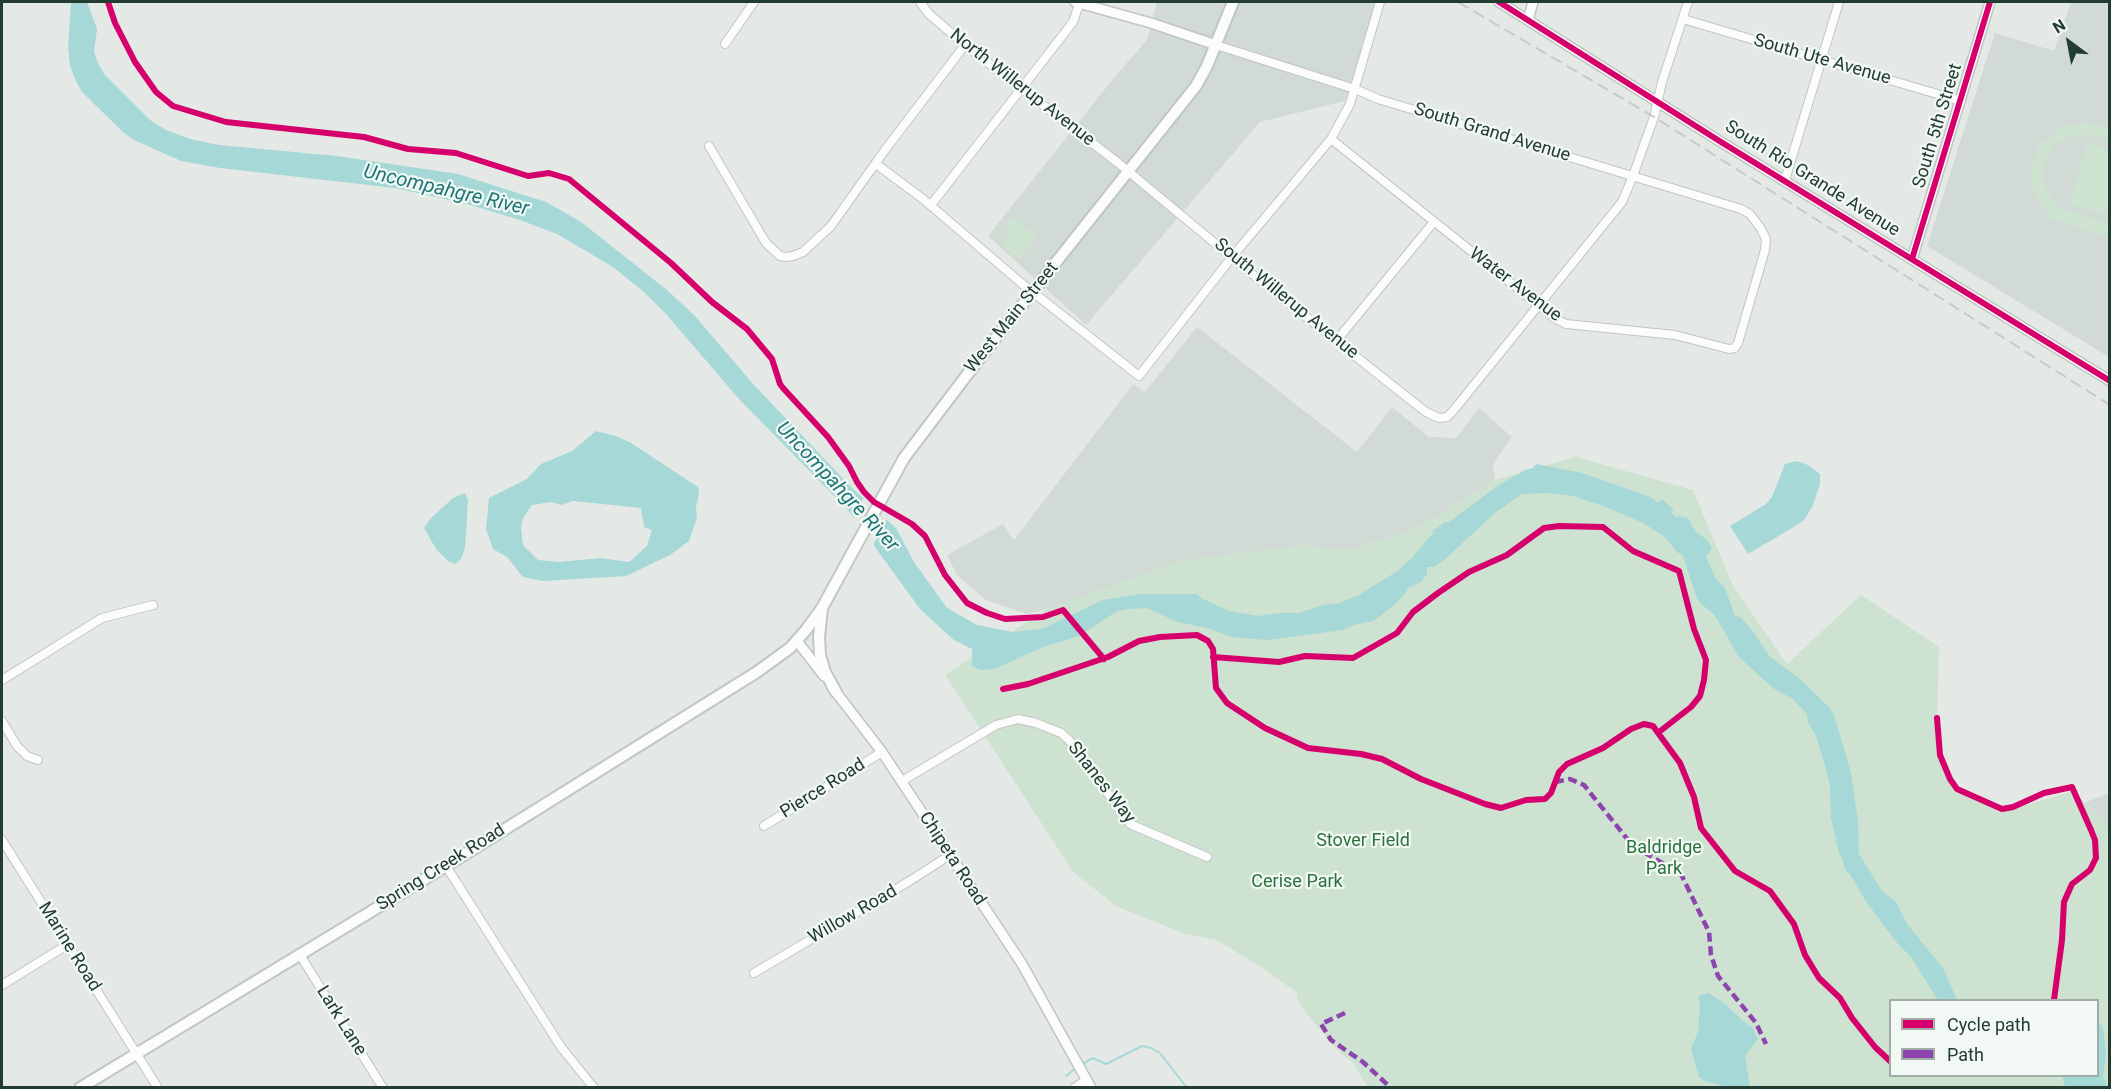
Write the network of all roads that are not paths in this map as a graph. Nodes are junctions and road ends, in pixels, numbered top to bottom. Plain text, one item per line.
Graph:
1 (754, 2) edge
2 (920, 2) edge
3 (1078, 2) edge
4 (1233, 2) edge
5 (1380, 2) edge
6 (1499, 2) edge
7 (1533, 2) edge
8 (1688, 2) edge
9 (1839, 2) edge
10 (1990, 2) edge
11 (1683, 19) junction
12 (1528, 20) junction
13 (725, 44) dead end
14 (965, 45) junction
15 (1216, 45) junction
16 (1821, 61) junction
17 (1354, 89) junction
18 (1022, 90) junction
19 (1657, 101) junction
20 (1961, 101) junction
21 (1330, 139) junction
22 (709, 147) dead end
23 (876, 164) junction
24 (1128, 172) junction
25 (1633, 176) junction
26 (1785, 180) junction
27 (931, 205) junction
28 (1433, 223) junction
29 (1232, 257) junction
30 (1912, 258) junction
31 (1033, 292) junction
32 (1539, 306) junction
33 (1337, 340) junction
34 (1735, 348) joint
35 (2109, 381) edge
36 (153, 605) dead end
37 (822, 608) junction
38 (797, 641) junction
39 (2, 680) edge
40 (836, 692) junction
41 (2, 721) edge
42 (882, 752) junction
43 (38, 760) dead end
44 (902, 781) junction
45 (764, 826) dead end
46 (2, 840) edge
47 (950, 855) junction
48 (1207, 857) dead end
49 (446, 866) junction
50 (67, 945) junction
51 (300, 955) junction
52 (754, 973) dead end
53 (2, 985) edge
54 (136, 1053) junction
55 (1089, 1084) edge
56 (81, 1088) edge
57 (158, 1088) edge
58 (383, 1088) edge
59 (594, 1088) edge
60 (1074, 1088) edge

1 - 13 street
2 - 14 street, North Willerup Avenue
3 - 15 street
3 - 18 street
4 - 15 main road, West Main Street
5 - 17 street
6 - 12 street, South Rio Grande Avenue
7 - 12 street
8 - 11 street
9 - 16 street
10 - 20 street, South 5th Street
11 - 16 street, South Ute Avenue
11 - 19 street
12 - 19 street, South Rio Grande Avenue
14 - 18 street, North Willerup Avenue
14 - 23 street
15 - 17 street, South Grand Avenue
15 - 24 main road, West Main Street
16 - 20 street, South Ute Avenue
16 - 26 street
17 - 21 street
17 - 25 street, South Grand Avenue
18 - 24 street, North Willerup Avenue
18 - 27 street
19 - 25 street
19 - 26 street, South Rio Grande Avenue
20 - 30 street, South 5th Street
21 - 28 street, Water Avenue
21 - 29 street
22 - 23 street
23 - 27 street
24 - 29 street, South Willerup Avenue
24 - 31 main road, West Main Street
25 - 32 street
25 - 34 street, South Grand Avenue
26 - 30 street, South Rio Grande Avenue
27 - 31 street
28 - 32 street, Water Avenue
28 - 33 street
29 - 31 street
29 - 33 street, South Willerup Avenue
30 - 35 street, South Rio Grande Avenue
31 - 37 main road, West Main Street
32 - 33 street, South Willerup Avenue
32 - 34 street, Water Avenue
36 - 39 street
37 - 38 main road, West Main Street
37 - 40 main road
38 - 40 street, Chipeta Road
38 - 49 main road, Spring Creek Road
40 - 42 street, Chipeta Road
41 - 43 street
42 - 44 street, Chipeta Road
42 - 45 street, Pierce Road
44 - 47 street, Chipeta Road
44 - 48 street, Shanes Way
46 - 50 street, Marine Road
47 - 52 street, Willow Road
47 - 55 street, Chipeta Road
49 - 51 main road, Spring Creek Road
49 - 59 street
50 - 53 street
50 - 54 street, Marine Road
51 - 54 main road, Spring Creek Road
51 - 58 street, Lark Lane
54 - 56 main road, Spring Creek Road
54 - 57 street, Marine Road
55 - 60 street

